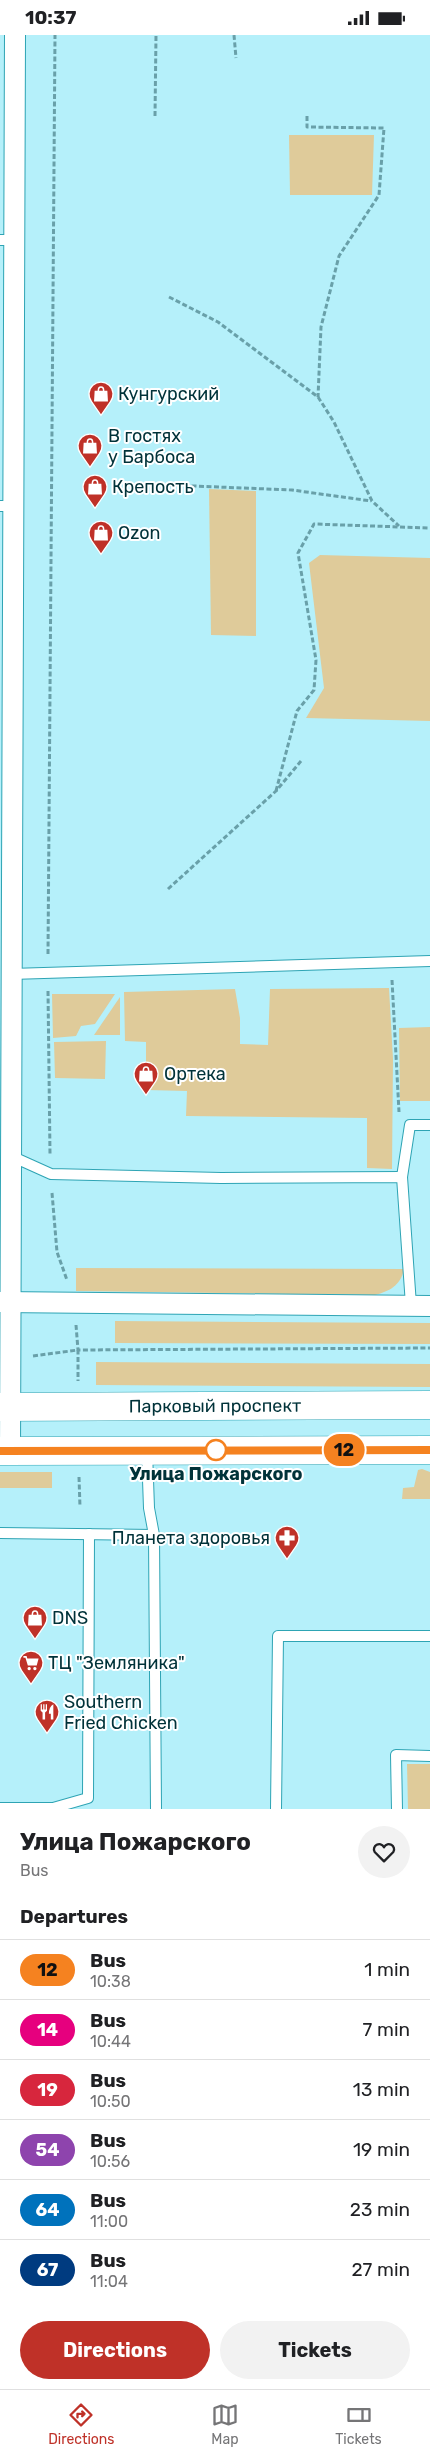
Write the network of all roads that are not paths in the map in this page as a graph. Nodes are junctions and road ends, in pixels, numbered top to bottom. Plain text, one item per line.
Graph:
1 (14, 35) edge
2 (7, 240) edge
3 (7, 506) edge
4 (430, 961) edge
5 (6, 974) edge
6 (430, 1125) edge
7 (11, 1156) junction
8 (402, 1177) junction
9 (5, 1302) edge
10 (421, 1306) edge
11 (430, 1405) edge
12 (5, 1407) edge
13 (430, 1450) edge
14 (5, 1451) edge
15 (147, 1451) junction
16 (0, 1533) edge
17 (89, 1534) junction
18 (154, 1535) junction
19 (430, 1636) edge
20 (430, 1756) edge
21 (88, 1797) junction
22 (0, 1808) edge
23 (87, 1809) edge
24 (156, 1809) edge
25 (276, 1809) edge
26 (397, 1809) edge

1 - 2 street
2 - 3 street
3 - 5 street
4 - 5 lane
5 - 7 street
6 - 8 lane
7 - 8 lane
7 - 9 street
8 - 10 lane
9 - 10 street
9 - 12 street
11 - 12 main road, Парковый проспект
12 - 14 street
13 - 15 main road
14 - 15 main road
15 - 18 lane
16 - 17 lane
17 - 18 lane
17 - 21 lane
18 - 24 lane
19 - 25 lane
20 - 26 lane
21 - 22 lane
21 - 23 lane

